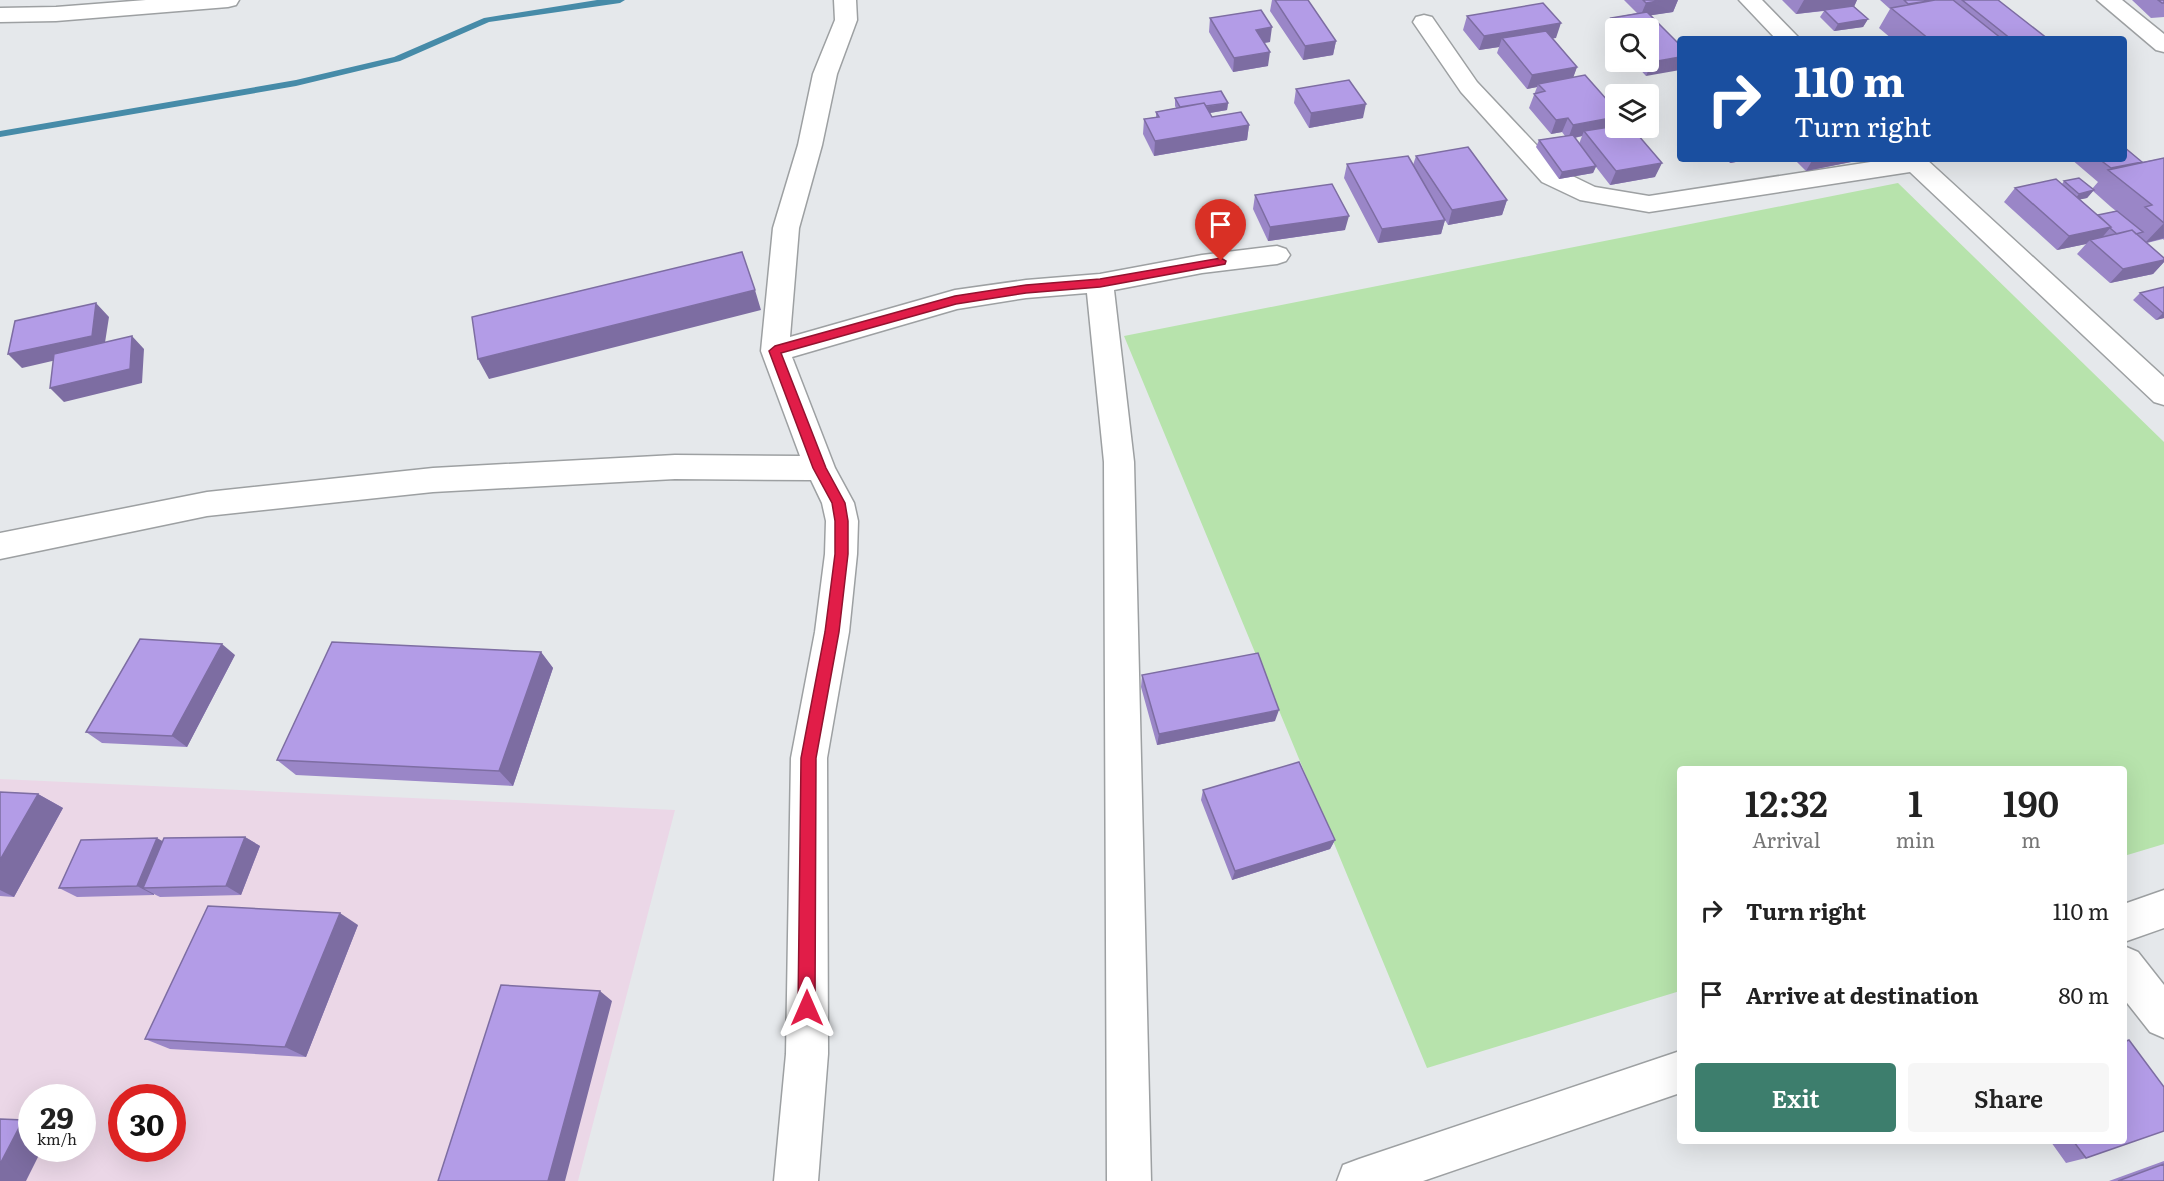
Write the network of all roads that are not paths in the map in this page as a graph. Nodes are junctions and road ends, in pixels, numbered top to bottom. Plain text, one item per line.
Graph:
1 (5, 0) edge
2 (228, 0) edge
3 (845, 0) edge
4 (1750, 0) edge
5 (2108, 0) edge
6 (0, 4) edge
7 (0, 15) edge
8 (1424, 22) dead end
9 (1787, 36) edge
10 (2164, 45) edge
11 (1907, 162) edge
12 (1914, 162) edge
13 (1277, 255) dead end
14 (1100, 283) junction
15 (775, 351) junction
16 (2164, 394) edge
17 (820, 468) junction
18 (0, 546) edge
19 (2164, 909) edge
20 (2127, 921) edge
21 (2127, 970) edge
22 (2164, 1018) edge
23 (1677, 1073) edge
24 (796, 1181) edge
25 (1129, 1181) edge
26 (1359, 1181) edge

1 - 6 street
2 - 7 street
3 - 15 street
4 - 9 street
5 - 10 street
8 - 11 street
12 - 16 street
13 - 14 street
14 - 15 street
14 - 25 street
15 - 17 street
17 - 18 street
17 - 24 street
19 - 20 street
21 - 22 street
23 - 26 street

